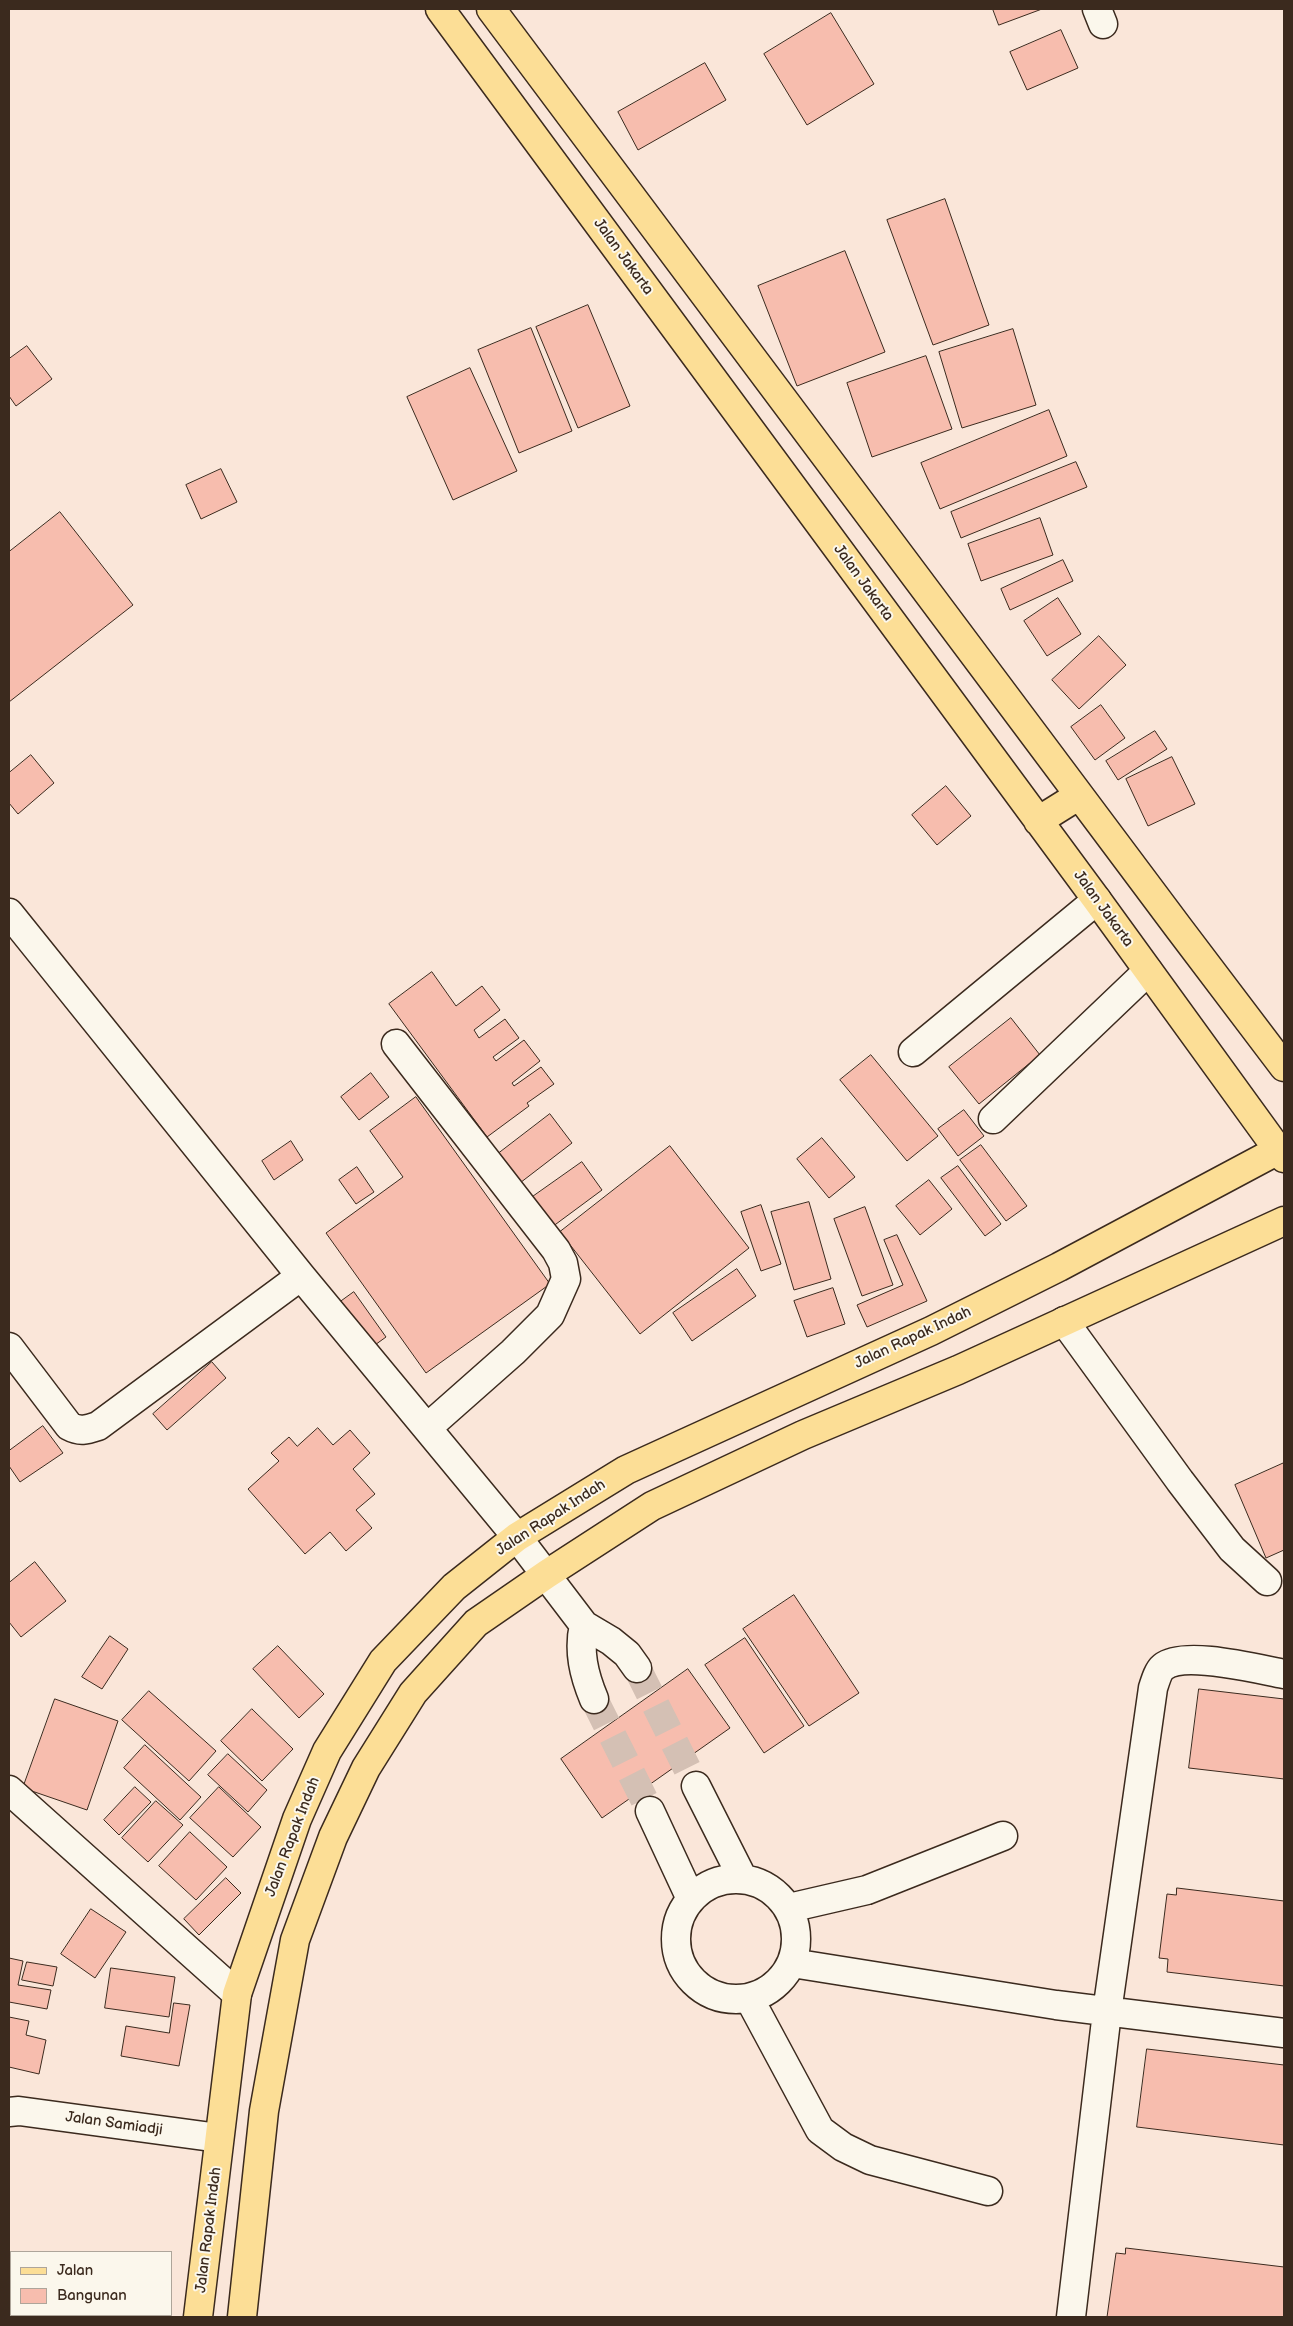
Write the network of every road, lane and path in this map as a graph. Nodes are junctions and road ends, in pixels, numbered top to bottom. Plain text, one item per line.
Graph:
1 (440, 9) edge
2 (490, 9) edge
3 (1078, 796) junction
4 (1038, 821) junction
5 (1097, 900) junction
6 (12, 925) edge
7 (1148, 971) junction
8 (396, 1044) dead end
9 (913, 1052) dead end
10 (1284, 1066) edge
11 (994, 1118) dead end
12 (1283, 1151) edge
13 (1284, 1221) edge
14 (301, 1276) junction
15 (1064, 1321) junction
16 (9, 1346) edge
17 (427, 1428) junction
18 (517, 1537) junction
19 (547, 1574) junction
20 (1267, 1581) dead end
21 (584, 1625) junction
22 (637, 1668) tunnel mouth
23 (1284, 1674) edge
24 (594, 1699) tunnel mouth
25 (696, 1786) tunnel mouth
26 (9, 1790) edge
27 (650, 1811) tunnel mouth
28 (1003, 1836) dead end
29 (743, 1879) junction
30 (691, 1899) junction
31 (789, 1908) junction
32 (792, 1963) junction
33 (238, 1994) junction
34 (749, 1998) junction
35 (1107, 2012) junction
36 (1284, 2033) edge
37 (9, 2112) edge
38 (219, 2138) junction
39 (988, 2191) dead end
40 (198, 2317) edge
41 (242, 2317) edge
42 (1071, 2317) edge

1 - 4 main road, Jalan Jakarta
2 - 3 main road
3 - 4 main road
3 - 10 main road
4 - 5 main road, Jalan Jakarta
5 - 7 main road, Jalan Jakarta
5 - 9 street
6 - 14 street
7 - 11 street
7 - 12 main road, Jalan Jakarta
8 - 17 street
12 - 18 main road, Jalan Rapak Indah
13 - 15 main road
14 - 16 street
14 - 17 street
15 - 19 main road
15 - 20 street
17 - 18 street
18 - 19 street
18 - 33 main road, Jalan Rapak Indah
19 - 21 street
19 - 41 main road
21 - 22 street
21 - 24 street
23 - 35 street
25 - 29 street
26 - 33 street
27 - 30 street
28 - 31 street
29 - 30 street
29 - 31 street
30 - 34 street
31 - 32 street
32 - 34 street
32 - 35 street
33 - 38 main road, Jalan Rapak Indah
34 - 39 street
35 - 36 street
35 - 42 street
37 - 38 street, Jalan Samiadji
38 - 40 main road, Jalan Rapak Indah

